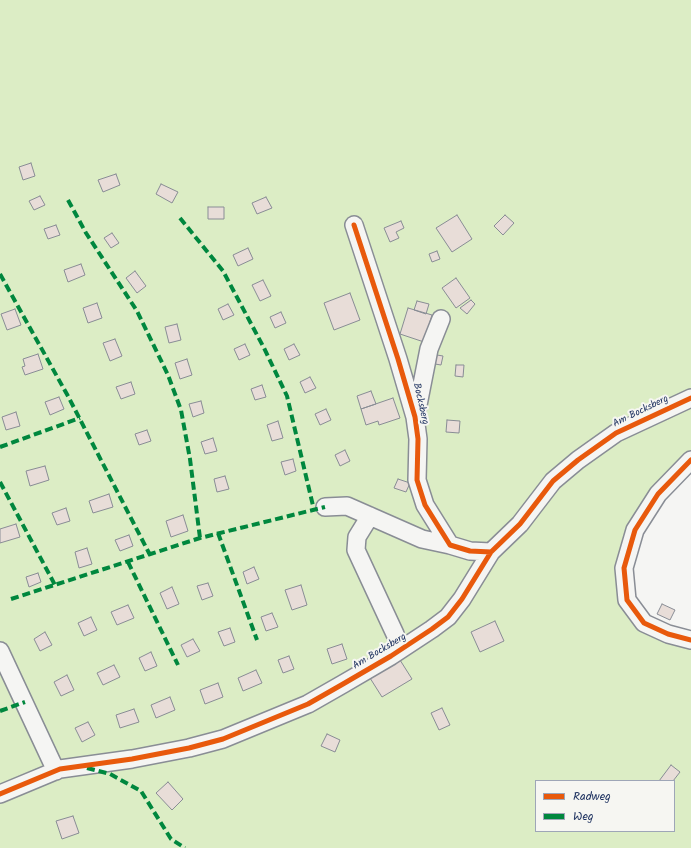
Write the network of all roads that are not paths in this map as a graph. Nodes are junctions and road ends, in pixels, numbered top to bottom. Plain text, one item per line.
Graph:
1 (354, 225) dead end
2 (441, 319) dead end
3 (691, 398) edge
4 (415, 417) junction
5 (691, 460) edge
6 (325, 507) dead end
7 (370, 516) junction
8 (450, 545) junction
9 (491, 552) junction
10 (395, 634) dead end
11 (691, 640) edge
12 (0, 651) edge
13 (56, 771) junction
14 (0, 794) edge

1 - 4 street, Bocksberg
2 - 4 street, Bocksberg
3 - 9 street, Am Bocksberg
4 - 8 street, Bocksberg
5 - 11 street
6 - 7 street
7 - 8 street
7 - 10 street
8 - 9 street
9 - 13 street, Am Bocksberg
12 - 13 street
13 - 14 street, Am Bocksberg

